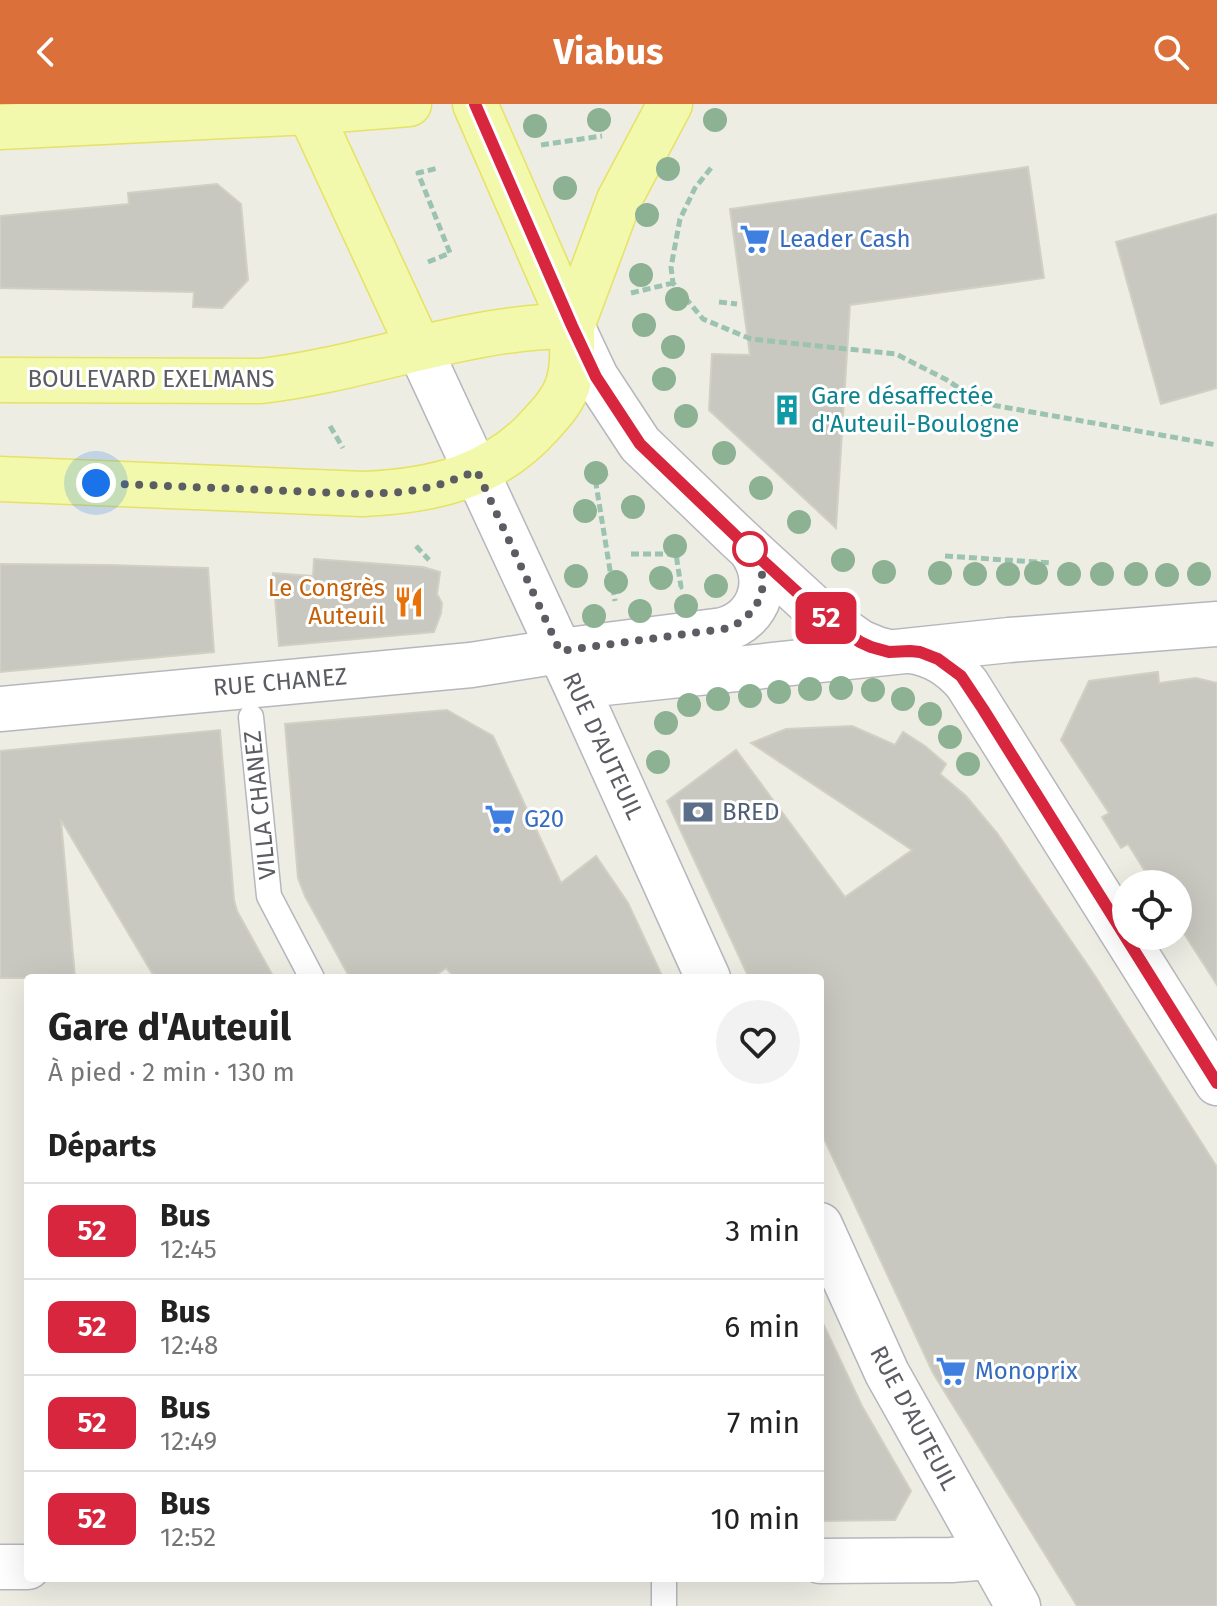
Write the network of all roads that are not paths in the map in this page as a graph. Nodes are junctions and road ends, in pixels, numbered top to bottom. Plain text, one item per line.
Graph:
1 (409, 104) edge
2 (475, 104) edge
3 (670, 104) edge
4 (308, 108) edge
5 (0, 127) edge
6 (572, 326) junction
7 (419, 348) junction
8 (0, 380) edge
9 (477, 471) junction
10 (0, 479) edge
11 (749, 548) junction
12 (1217, 624) edge
13 (903, 651) junction
14 (568, 668) junction
15 (0, 709) edge
16 (251, 717) dead end
17 (310, 974) edge
18 (706, 974) edge
19 (1217, 1083) edge
20 (824, 1234) edge
21 (990, 1557) junction
22 (824, 1561) edge
23 (0, 1567) edge
24 (24, 1567) edge
25 (664, 1582) edge
26 (664, 1606) edge
27 (1018, 1606) edge

1 - 4 main road
2 - 6 main road
3 - 6 main road
4 - 5 main road
4 - 7 main road
6 - 7 main road, BOULEVARD EXELMANS
6 - 9 main road
6 - 11 street
7 - 8 main road, BOULEVARD EXELMANS
7 - 9 street, RUE D'AUTEUIL
9 - 10 main road
9 - 14 street, RUE D'AUTEUIL
11 - 13 street
11 - 14 street
12 - 13 street
13 - 14 street
13 - 19 street
14 - 15 street, RUE CHANEZ
14 - 18 street, RUE D'AUTEUIL
16 - 17 lane, VILLA CHANEZ
20 - 21 street, RUE D'AUTEUIL
21 - 22 street
21 - 27 street, RUE D'AUTEUIL
23 - 24 street
25 - 26 lane

